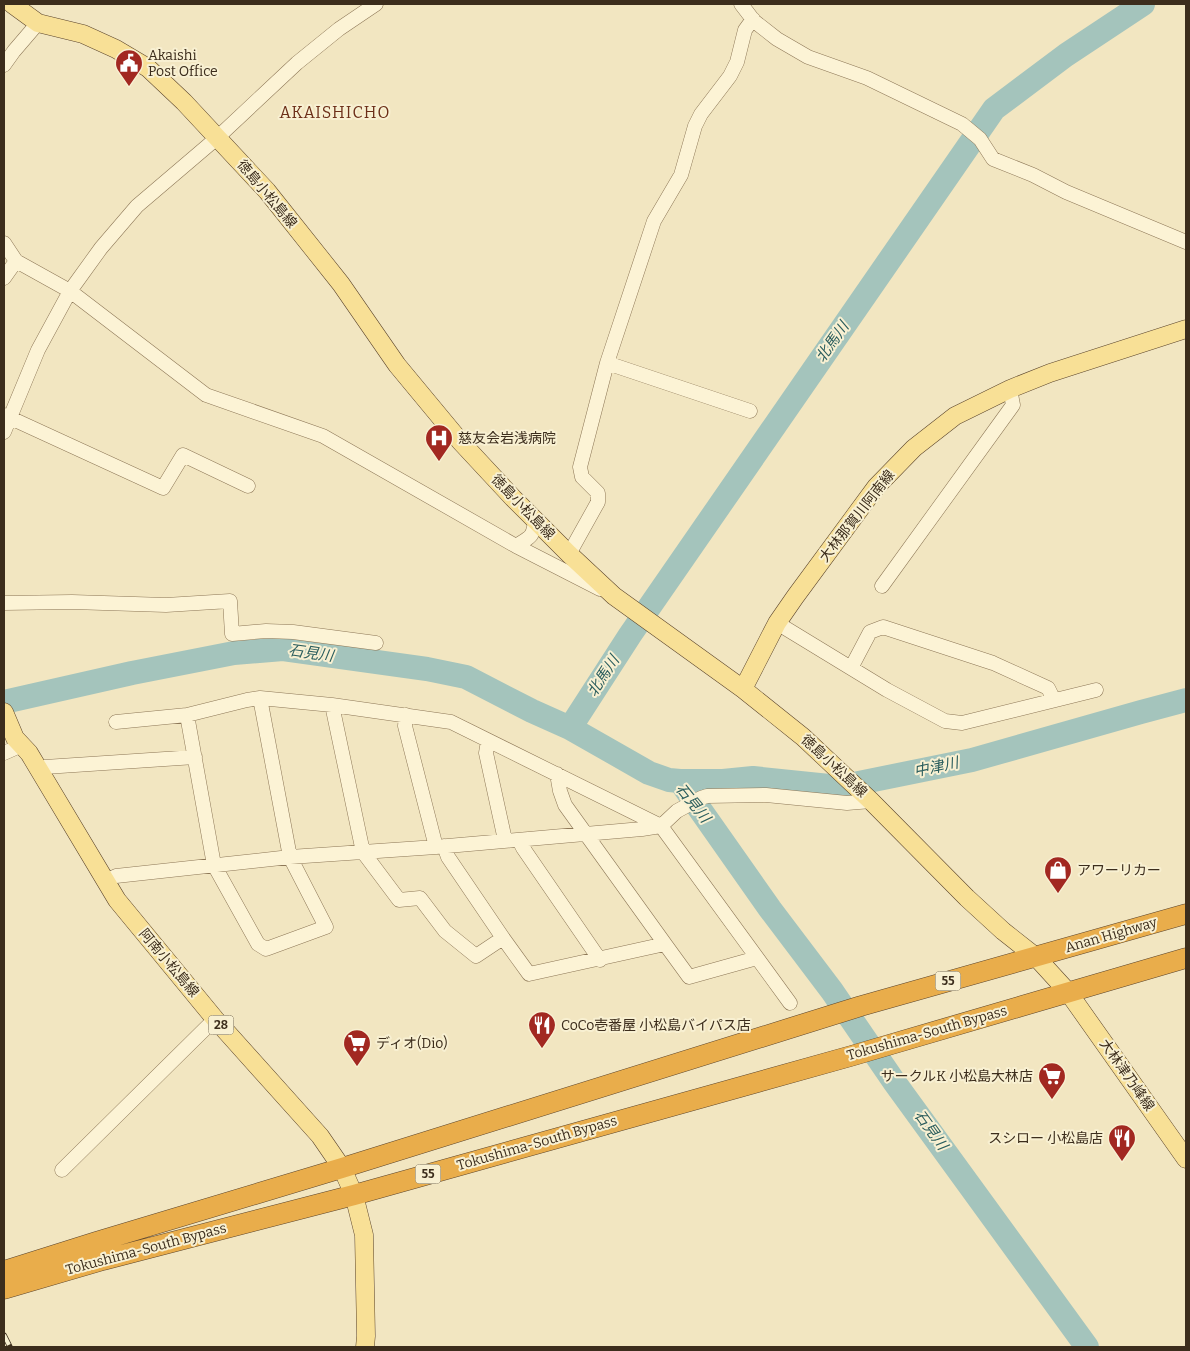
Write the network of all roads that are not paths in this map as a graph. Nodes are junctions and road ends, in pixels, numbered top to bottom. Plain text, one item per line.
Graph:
1 (12, 4) edge
2 (376, 4) edge
3 (741, 4) edge
4 (4, 7) edge
5 (753, 19) junction
6 (38, 23) junction
7 (4, 65) edge
8 (218, 137) junction
9 (1186, 242) edge
10 (4, 243) edge
11 (16, 261) junction
12 (4, 278) edge
13 (70, 290) junction
14 (1186, 329) edge
15 (607, 363) junction
16 (1010, 389) junction
17 (750, 410) dead end
18 (7, 416) edge
19 (4, 432) edge
20 (248, 486) dead end
21 (535, 521) junction
22 (516, 546) junction
23 (569, 554) junction
24 (882, 586) dead end
25 (614, 596) junction
26 (4, 603) edge
27 (777, 623) junction
28 (376, 643) dead end
29 (850, 668) junction
30 (743, 689) junction
31 (1096, 690) dead end
32 (260, 698) junction
33 (1054, 700) junction
34 (332, 705) junction
35 (187, 714) junction
36 (406, 715) junction
37 (6, 718) edge
38 (116, 722) dead end
39 (488, 741) junction
40 (22, 745) junction
41 (4, 753) edge
42 (195, 757) junction
43 (39, 770) junction
44 (557, 774) junction
45 (865, 795) junction
46 (661, 826) junction
47 (588, 834) junction
48 (505, 840) junction
49 (519, 840) junction
50 (440, 846) junction
51 (362, 852) junction
52 (290, 857) junction
53 (214, 864) junction
54 (105, 882) junction
55 (1186, 914) edge
56 (503, 938) junction
57 (665, 944) junction
58 (1036, 956) junction
59 (757, 958) junction
60 (1186, 958) edge
61 (600, 960) junction
62 (1068, 992) junction
63 (790, 1003) dead end
64 (215, 1019) junction
65 (1186, 1159) edge
66 (342, 1168) junction
67 (62, 1170) dead end
68 (354, 1195) junction
69 (4, 1271) edge
70 (4, 1289) edge
71 (365, 1347) edge

1 - 4 main road, 徳島小松島線
1 - 6 main road, 徳島小松島線
2 - 8 street
3 - 5 street
5 - 9 street
5 - 15 street
6 - 7 street
6 - 8 main road, 徳島小松島線
8 - 13 street
8 - 21 main road, 徳島小松島線
10 - 11 street
11 - 12 street
11 - 13 street
13 - 18 street
13 - 22 street
14 - 16 main road, 大林那賀川阿南線
15 - 17 street
15 - 23 street
16 - 24 street
16 - 27 main road, 大林那賀川阿南線
18 - 19 street
18 - 20 street
21 - 22 street
21 - 23 main road, 徳島小松島線
22 - 25 street
23 - 25 main road, 徳島小松島線
25 - 30 main road, 徳島小松島線
26 - 28 street
27 - 29 street
27 - 30 main road, 大林那賀川阿南線
29 - 33 street
29 - 33 street
30 - 45 main road, 徳島小松島線
31 - 33 street
32 - 34 street
32 - 35 street
32 - 52 street
34 - 36 street
34 - 51 street
35 - 38 street
35 - 42 street
36 - 39 street
36 - 50 street
37 - 40 main road, 阿南小松島線 / 28
39 - 44 street
39 - 48 street
40 - 41 street
40 - 43 main road, 阿南小松島線 / 28
42 - 43 street
42 - 53 street
43 - 54 main road, 阿南小松島線 / 28
44 - 46 street
44 - 47 street
45 - 46 street
45 - 58 main road, 徳島小松島線
46 - 47 street
46 - 59 street
47 - 49 street
47 - 57 street
48 - 49 street
48 - 50 street
49 - 61 street
50 - 51 street
50 - 56 street
51 - 52 street
51 - 56 street
52 - 53 street
52 - 53 street
53 - 54 street
54 - 64 main road, 阿南小松島線 / 28
55 - 58 highway, Anan Highway / 55
56 - 61 street
57 - 59 street
57 - 61 street
58 - 62 main road, 徳島小松島線
58 - 66 highway, Tokushima-South Bypass / 55
59 - 63 street
60 - 62 highway, 55
62 - 65 main road, 大林津乃峰線
62 - 68 highway, Tokushima-South Bypass / 55
64 - 66 main road, 阿南小松島線 / 28
64 - 67 street
66 - 68 main road, 阿南小松島線 / 28
66 - 69 highway, Tokushima-South Bypass / 55
68 - 70 highway, Tokushima-South Bypass / 55
68 - 71 main road, 阿南小松島線 / 28

